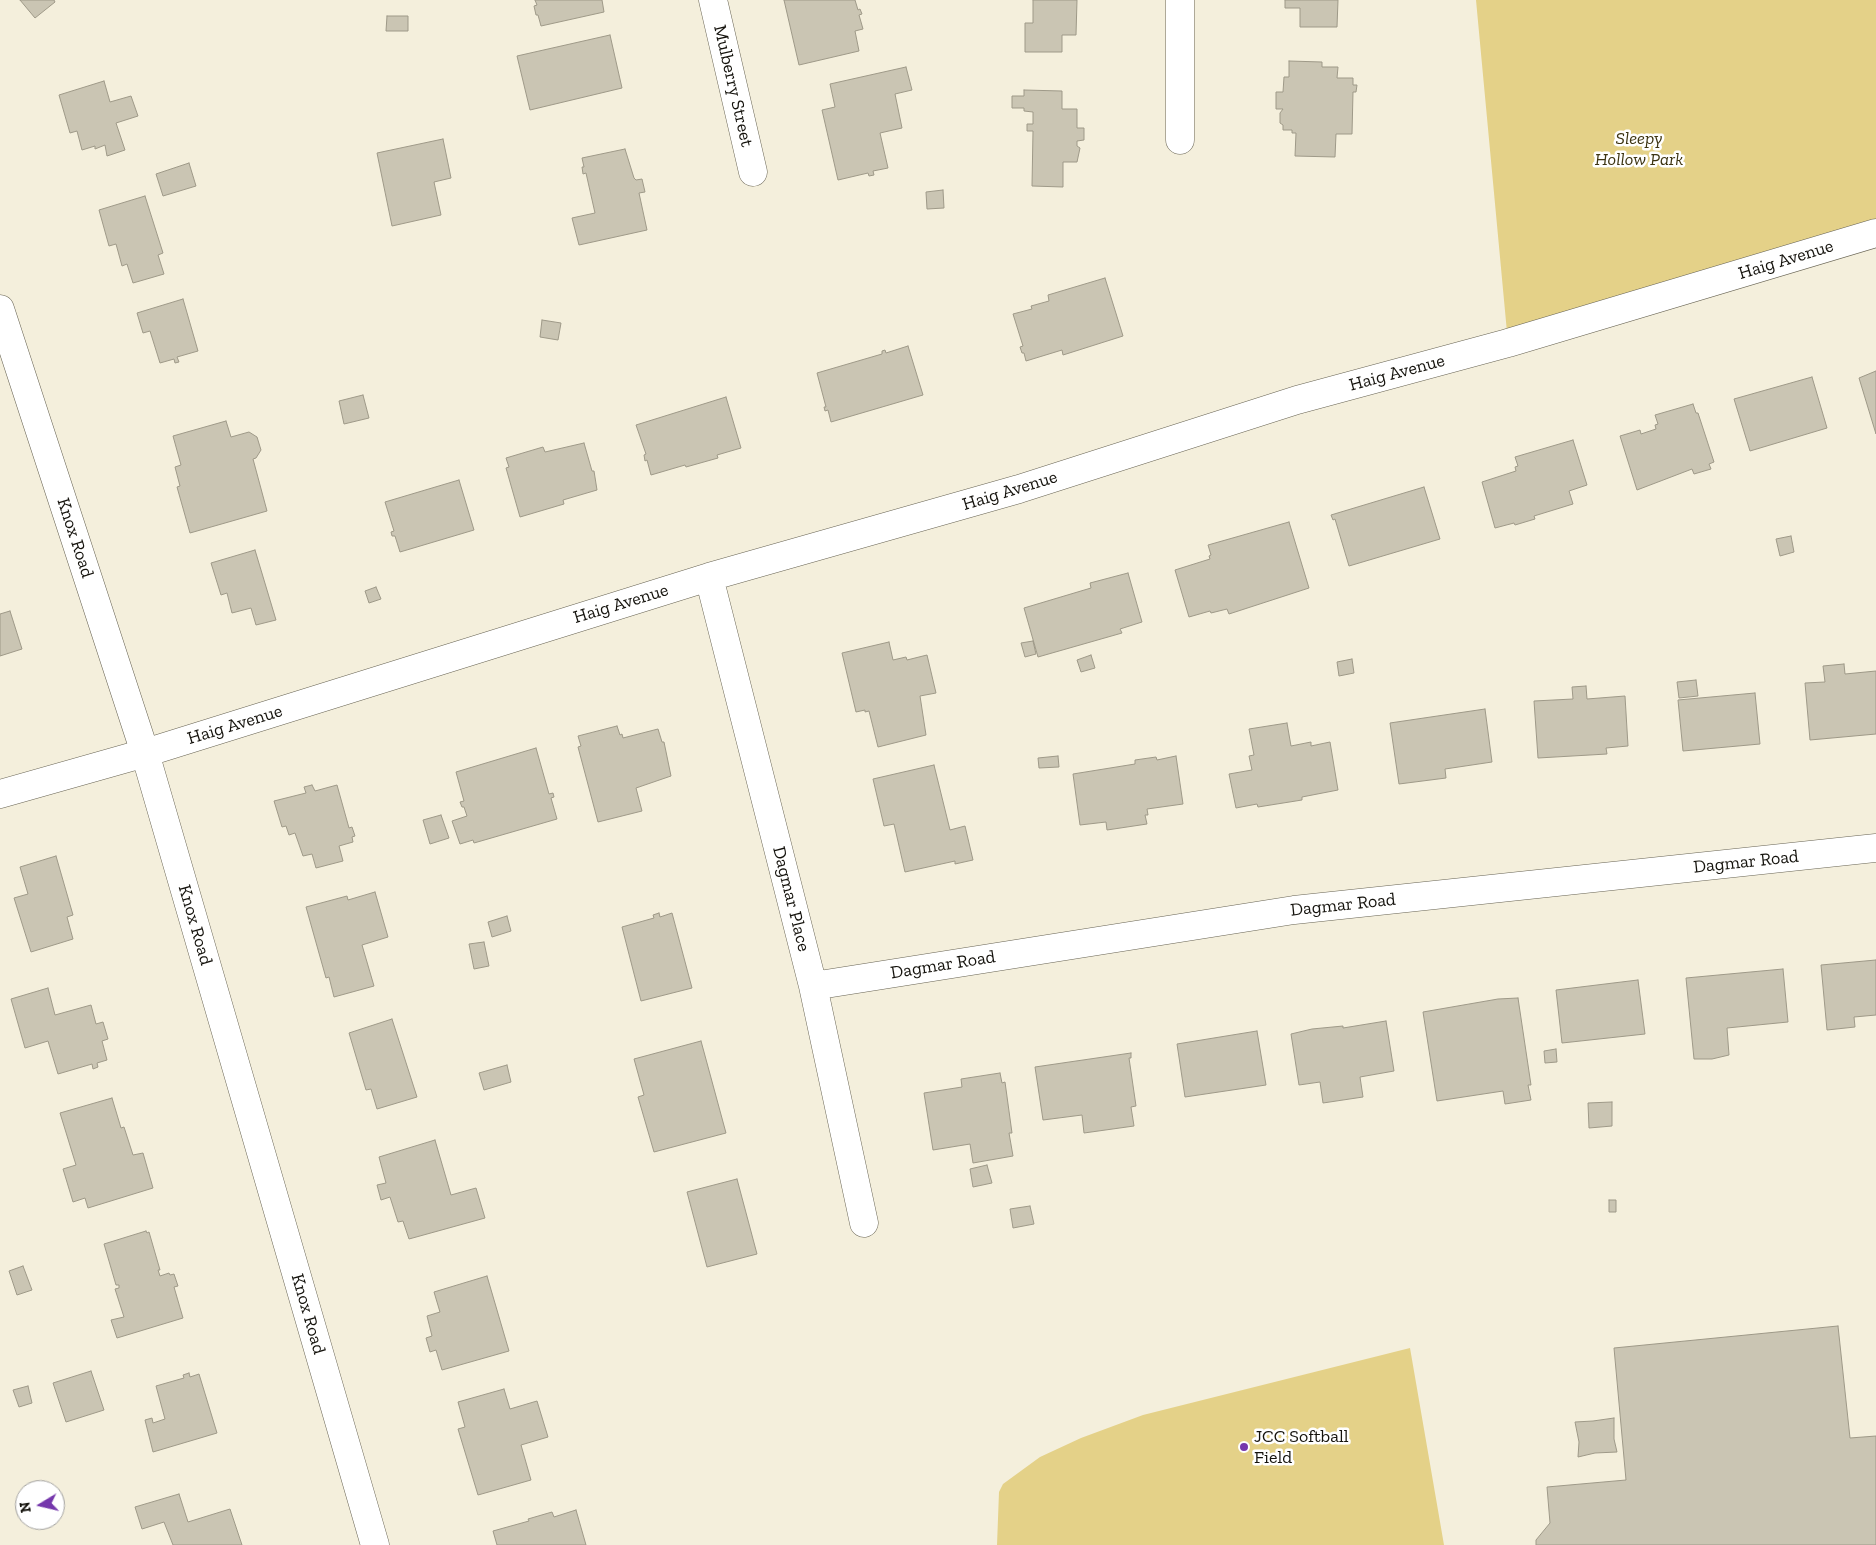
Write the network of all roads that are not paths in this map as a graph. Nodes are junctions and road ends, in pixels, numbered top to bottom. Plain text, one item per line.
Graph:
1 (713, 0) edge
2 (1180, 0) edge
3 (1180, 140) dead end
4 (753, 172) dead end
5 (1876, 233) edge
6 (0, 309) edge
7 (708, 576) junction
8 (145, 753) junction
9 (0, 794) edge
10 (1876, 848) edge
11 (813, 986) junction
12 (864, 1223) dead end
13 (376, 1545) edge

1 - 4 street, Mulberry Street
2 - 3 street
5 - 7 street, Haig Avenue
6 - 8 street, Knox Road
7 - 8 street, Haig Avenue
7 - 11 street, Dagmar Place
8 - 9 street, Haig Avenue
8 - 13 street, Knox Road
10 - 11 street, Dagmar Road
11 - 12 street, Dagmar Place

